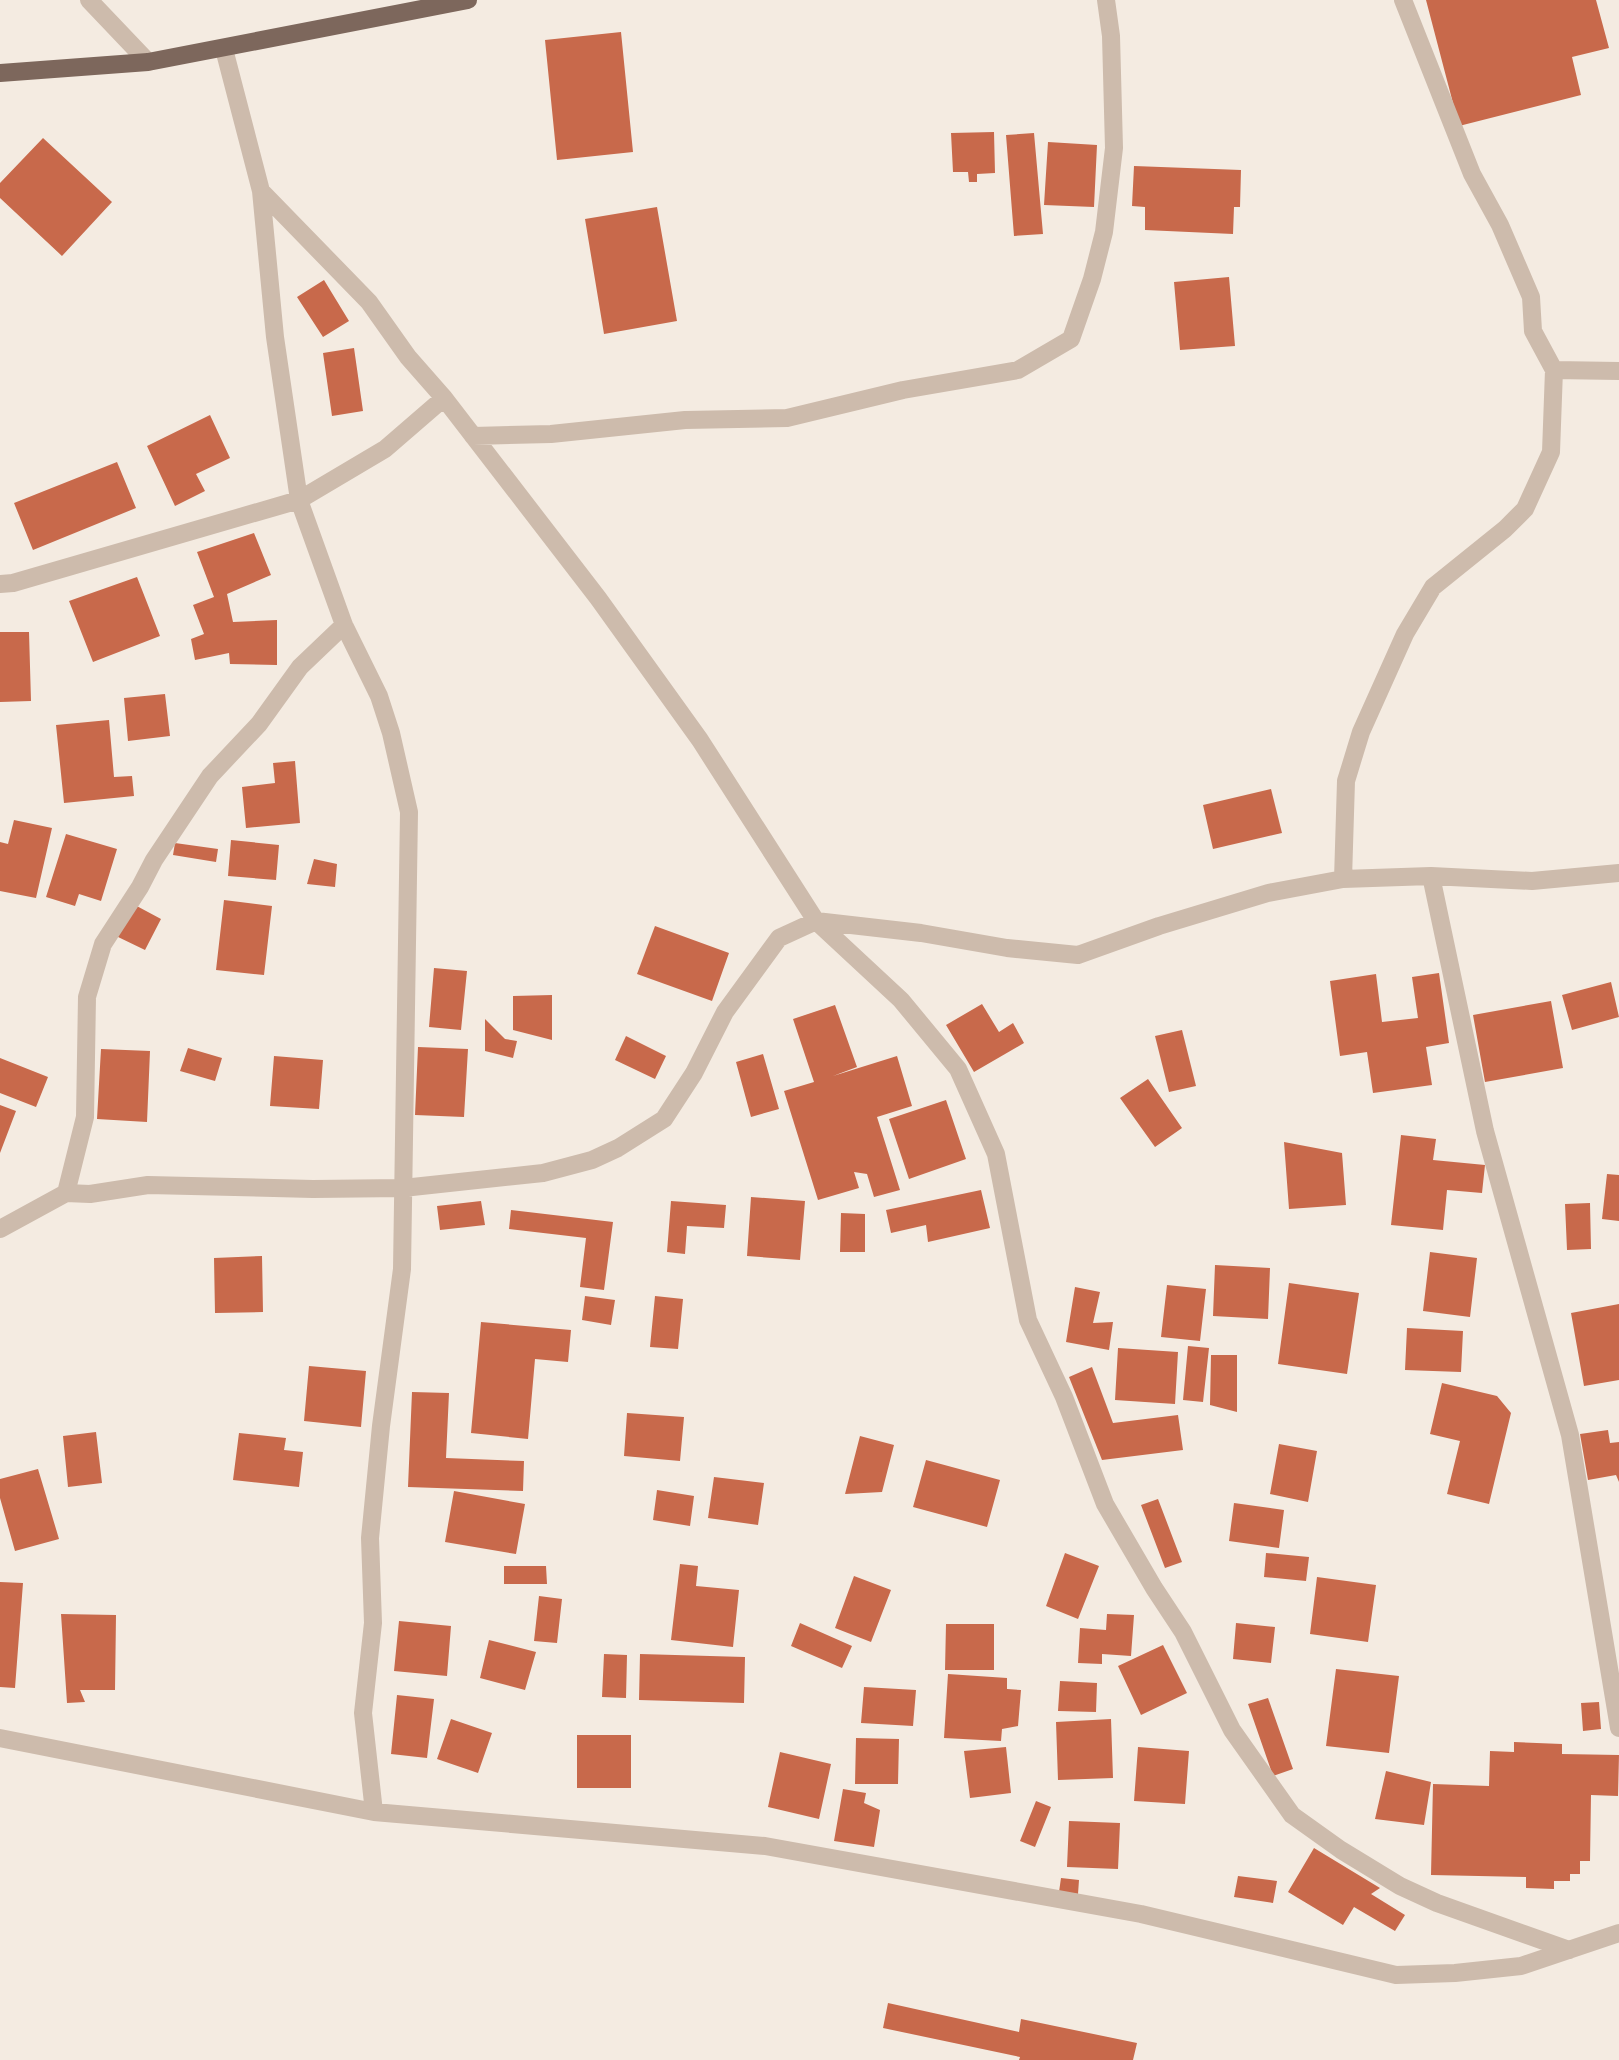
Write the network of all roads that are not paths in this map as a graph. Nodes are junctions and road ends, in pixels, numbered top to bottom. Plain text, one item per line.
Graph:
1 (89, 0) edge
2 (468, 0) edge
3 (1106, 0) edge
4 (1403, 0) edge
5 (224, 49) junction
6 (148, 62) junction
7 (0, 73) edge
8 (261, 191) junction
9 (1555, 370) junction
10 (1619, 371) edge
11 (444, 398) junction
12 (473, 436) junction
13 (299, 500) junction
14 (0, 584) edge
15 (344, 625) junction
16 (1619, 873) edge
17 (1431, 876) junction
18 (1343, 879) junction
19 (816, 921) junction
20 (403, 1188) junction
21 (66, 1193) junction
22 (0, 1229) edge
23 (1619, 1728) edge
24 (0, 1738) edge
25 (374, 1812) junction
26 (1619, 1934) edge
27 (1569, 1950) junction

1 - 6 street
2 - 5 main road
3 - 12 street
4 - 9 street
5 - 6 main road
5 - 8 street
6 - 7 main road
8 - 11 street
8 - 13 street
9 - 10 street
9 - 18 street
11 - 12 street
11 - 13 street
12 - 19 street
13 - 14 street
13 - 15 street
15 - 20 street
15 - 21 street
16 - 17 street
17 - 18 street
17 - 23 street
18 - 19 street
19 - 20 street
19 - 27 street
20 - 21 street
20 - 25 street
21 - 22 street
24 - 25 street
25 - 27 street
26 - 27 street

